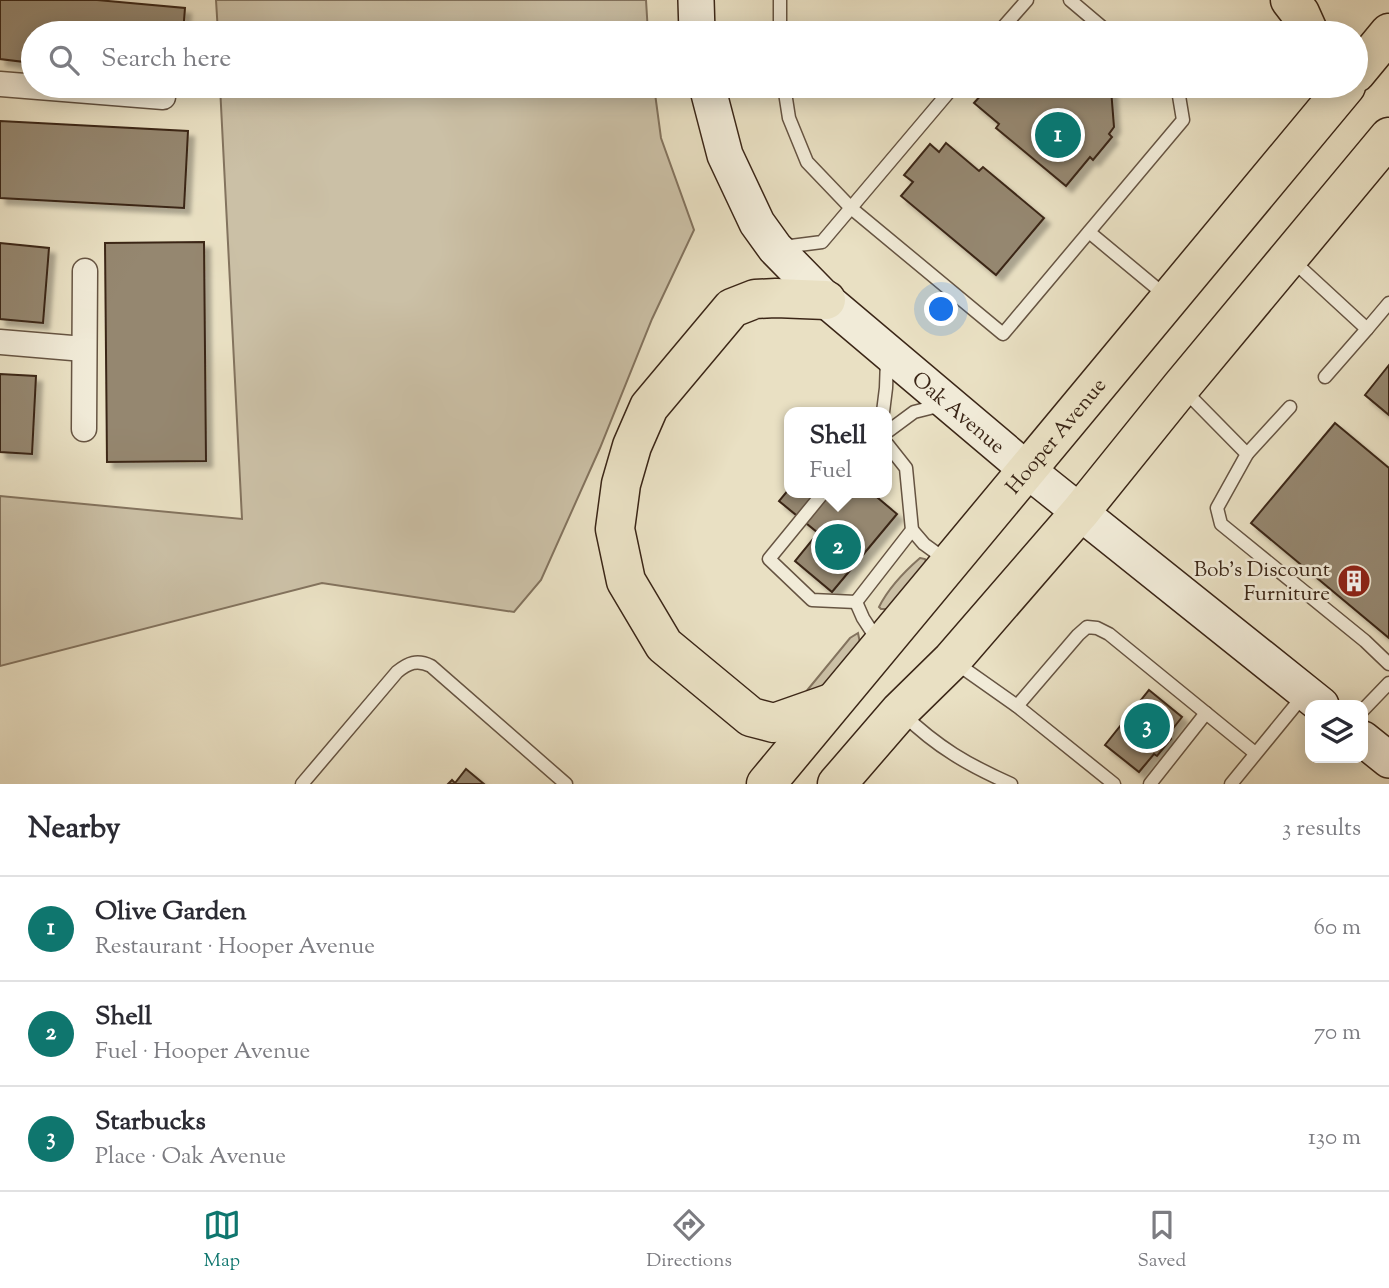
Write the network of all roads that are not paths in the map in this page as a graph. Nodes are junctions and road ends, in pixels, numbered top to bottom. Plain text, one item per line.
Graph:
1 (696, 0) edge
2 (780, 0) edge
3 (1070, 0) edge
4 (1290, 0) edge
5 (1020, 2) edge
6 (697, 21) edge
7 (780, 21) edge
8 (1007, 21) edge
9 (1095, 21) edge
10 (1304, 21) edge
11 (1389, 33) edge
12 (1368, 58) edge
13 (0, 84) edge
14 (21, 86) edge
15 (710, 98) edge
16 (786, 98) edge
17 (944, 98) edge
18 (1179, 98) edge
19 (1312, 98) edge
20 (1336, 98) edge
21 (1389, 137) edge
22 (1285, 159) junction
23 (1389, 170) edge
24 (1346, 190) junction
25 (851, 208) junction
26 (1089, 232) junction
27 (775, 248) junction
28 (1289, 257) junction
29 (85, 271) dead end
30 (1169, 298) junction
31 (826, 300) junction
32 (1389, 303) edge
33 (1367, 328) junction
34 (0, 342) edge
35 (84, 349) junction
36 (887, 351) junction
37 (1325, 377) dead end
38 (1181, 387) junction
39 (950, 404) junction
40 (884, 407) edge
41 (1290, 407) dead end
42 (892, 428) edge
43 (85, 429) dead end
44 (892, 450) edge
45 (1247, 454) junction
46 (1026, 469) junction
47 (819, 498) edge
48 (1081, 511) junction
49 (912, 530) junction
50 (949, 562) junction
51 (856, 602) junction
52 (881, 645) junction
53 (952, 660) junction
54 (1389, 664) edge
55 (1389, 682) edge
56 (1313, 699) edge
57 (833, 702) junction
58 (1017, 706) junction
59 (900, 711) junction
60 (1206, 712) junction
61 (1374, 737) edge
62 (1255, 753) junction
63 (992, 780) edge
64 (302, 784) edge
65 (566, 784) edge
66 (766, 784) edge
67 (837, 784) edge
68 (1011, 784) edge
69 (1114, 784) edge
70 (1150, 784) edge
71 (1231, 784) edge

1 - 6 street
2 - 7 lane
3 - 9 lane
4 - 10 main road
5 - 8 lane
11 - 12 main road
13 - 14 street
15 - 27 street, Oak Avenue
16 - 25 lane
17 - 25 lane
18 - 26 lane
19 - 22 main road
20 - 22 main road, Hooper Avenue
21 - 24 main road
22 - 30 main road, Hooper Avenue
23 - 24 main road
24 - 28 main road
25 - 26 lane
25 - 27 lane
26 - 30 lane
27 - 31 street, Oak Avenue
28 - 33 lane
28 - 38 main road
29 - 35 street
30 - 46 main road, Hooper Avenue
31 - 36 street, Oak Avenue
31 - 57 main road
32 - 33 lane
33 - 37 lane
34 - 35 street
35 - 43 street
36 - 39 street, Oak Avenue
36 - 40 lane
38 - 45 lane
38 - 48 main road
39 - 42 lane
39 - 46 street, Oak Avenue
41 - 45 lane
44 - 49 lane
45 - 54 lane
46 - 48 street, Oak Avenue
46 - 50 main road, Hooper Avenue
47 - 51 lane
48 - 53 main road
48 - 56 street, Oak Avenue
49 - 50 lane
49 - 51 lane
50 - 52 main road, Hooper Avenue
51 - 52 lane
52 - 57 main road, Hooper Avenue
53 - 58 lane
53 - 59 main road
55 - 61 lane
56 - 62 lane
57 - 66 main road, Hooper Avenue
58 - 60 lane
58 - 69 lane
59 - 63 lane
59 - 67 main road
60 - 62 lane
60 - 70 lane
62 - 71 lane
63 - 68 lane
64 - 65 lane

